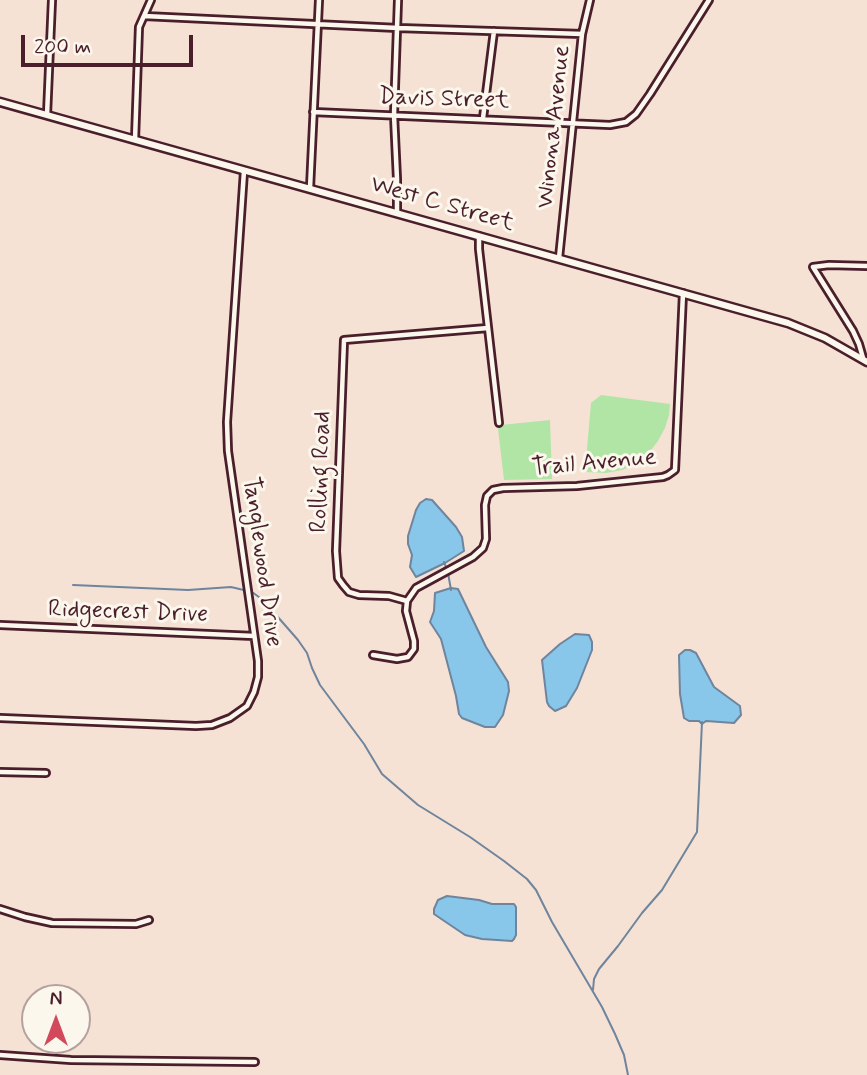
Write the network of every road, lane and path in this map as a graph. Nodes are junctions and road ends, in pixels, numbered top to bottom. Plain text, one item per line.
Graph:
1 (52, 0) edge
2 (151, 0) edge
3 (319, 0) edge
4 (398, 0) edge
5 (590, 0) edge
6 (709, 0) edge
7 (144, 16) junction
8 (317, 24) junction
9 (398, 28) junction
10 (494, 31) junction
11 (582, 34) junction
12 (0, 102) edge
13 (313, 112) junction
14 (394, 115) junction
15 (47, 116) junction
16 (484, 118) junction
17 (574, 122) junction
18 (135, 140) junction
19 (244, 170) junction
20 (310, 188) junction
21 (397, 212) junction
22 (479, 236) junction
23 (559, 258) junction
24 (867, 266) edge
25 (684, 293) junction
26 (488, 328) junction
27 (865, 361) edge
28 (499, 423) dead end
29 (407, 601) junction
30 (0, 625) edge
31 (254, 636) junction
32 (373, 655) dead end
33 (0, 718) edge
34 (0, 772) edge
35 (46, 774) dead end
36 (0, 909) edge
37 (149, 920) dead end
38 (0, 1055) edge
39 (255, 1062) dead end

1 - 15 street
2 - 7 street
3 - 8 street
4 - 9 street
5 - 11 street, Winona Avenue
6 - 17 street, Davis Street
7 - 8 street
7 - 18 street
8 - 9 street
8 - 13 street
9 - 10 street
9 - 14 street
10 - 11 street
10 - 16 street
11 - 17 street, Winona Avenue
12 - 15 main road, West C Street
13 - 14 street, Davis Street
13 - 20 street
14 - 16 street, Davis Street
14 - 21 street
15 - 18 main road, West C Street
16 - 17 street, Davis Street
17 - 23 street, Winona Avenue
18 - 19 main road, West C Street
19 - 20 main road, West C Street
19 - 31 street, Tanglewood Drive
20 - 21 main road, West C Street
21 - 22 main road, West C Street
22 - 23 main road, West C Street
22 - 26 street
23 - 25 main road, West C Street
24 - 27 street
25 - 27 main road, West C Street
25 - 29 street, Trail Avenue
26 - 28 street
26 - 29 street, Rolling Road
29 - 32 street
30 - 31 street, Ridgecrest Drive
31 - 33 street, Tanglewood Drive
34 - 35 street
36 - 37 street
38 - 39 street

